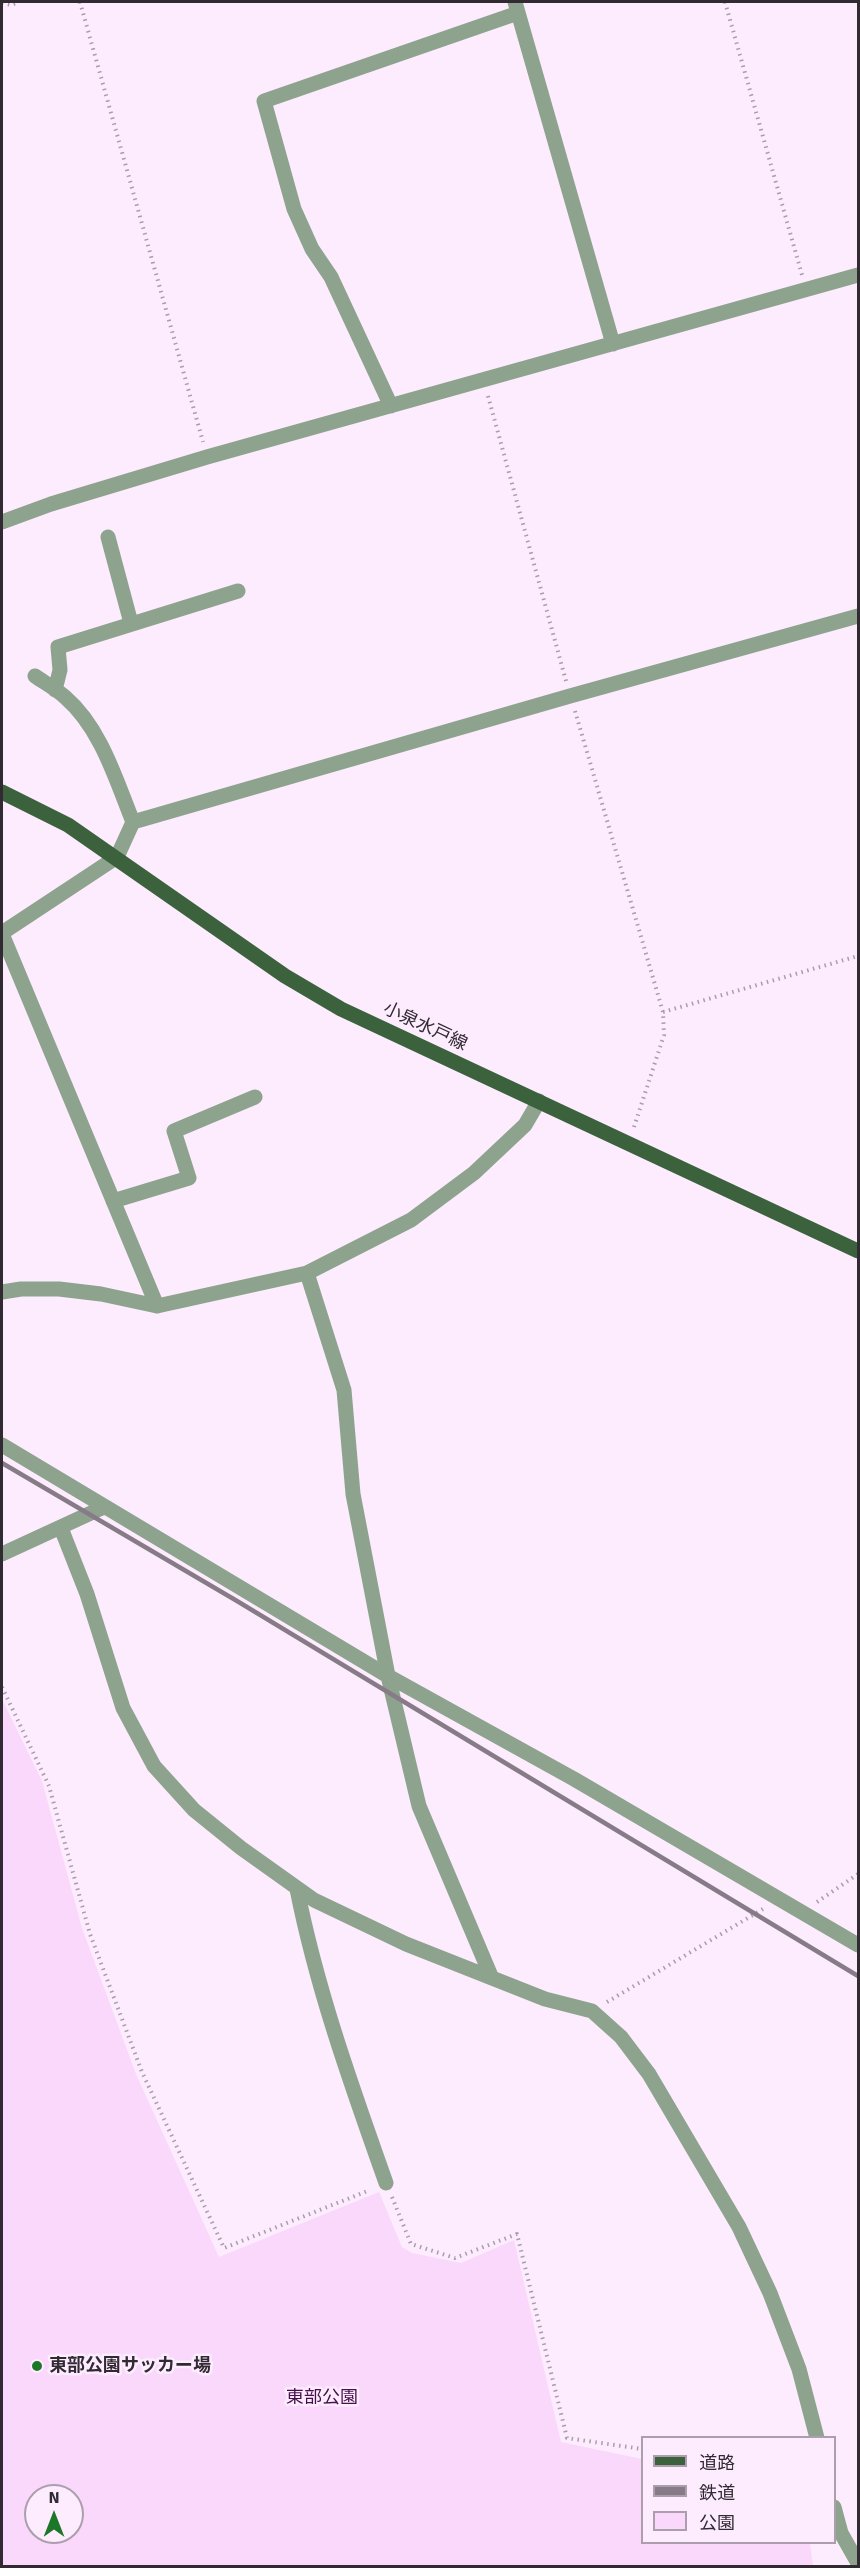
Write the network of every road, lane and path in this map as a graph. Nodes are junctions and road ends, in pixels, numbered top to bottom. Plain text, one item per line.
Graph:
1 (20, 2) edge
2 (80, 2) edge
3 (725, 2) edge
4 (2, 3) edge
5 (516, 7) edge
6 (858, 275) edge
7 (806, 290) junction
8 (613, 344) junction
9 (391, 406) junction
10 (207, 457) junction
11 (2, 522) edge
12 (108, 537) dead end
13 (238, 591) dead end
14 (858, 616) edge
15 (131, 623) junction
16 (35, 676) dead end
17 (55, 690) junction
18 (2, 792) edge
19 (133, 822) junction
20 (117, 857) junction
21 (2, 934) edge
22 (858, 956) edge
23 (255, 1097) dead end
24 (539, 1101) junction
25 (629, 1144) junction
26 (113, 1201) junction
27 (858, 1251) edge
28 (307, 1273) junction
29 (2, 1292) edge
30 (157, 1306) junction
31 (2, 1445) edge
32 (105, 1507) junction
33 (61, 1528) junction
34 (2, 1554) edge
35 (388, 1676) junction
36 (2, 1687) edge
37 (858, 1874) edge
38 (297, 1889) junction
39 (779, 1900) junction
40 (803, 1911) junction
41 (858, 1945) edge
42 (491, 1976) junction
43 (592, 2011) junction
44 (386, 2183) junction
45 (816, 2436) edge
46 (641, 2449) edge
47 (836, 2514) edge
48 (858, 2563) edge

1 - 4 path
2 - 10 path
3 - 7 path
5 - 8 street
5 - 9 street
6 - 7 street
7 - 8 street
8 - 9 street
9 - 10 street
10 - 11 street
12 - 15 street
13 - 15 street
14 - 19 street
15 - 17 street
16 - 17 street
17 - 19 street
18 - 20 main road, 小泉水戸線
19 - 20 street
20 - 21 street
20 - 24 main road, 小泉水戸線
21 - 26 street
22 - 25 path
23 - 26 street
24 - 25 main road, 小泉水戸線
24 - 28 street
25 - 27 main road, 小泉水戸線
26 - 30 street
28 - 30 street
28 - 35 street
29 - 30 street
31 - 32 street
32 - 33 street
32 - 35 street
33 - 34 street
33 - 38 street
35 - 39 street
35 - 42 street
36 - 44 path
37 - 40 path
38 - 42 street
38 - 44 street
39 - 40 street
39 - 43 path
40 - 41 street
42 - 43 street
43 - 45 street
44 - 46 path
47 - 48 street

